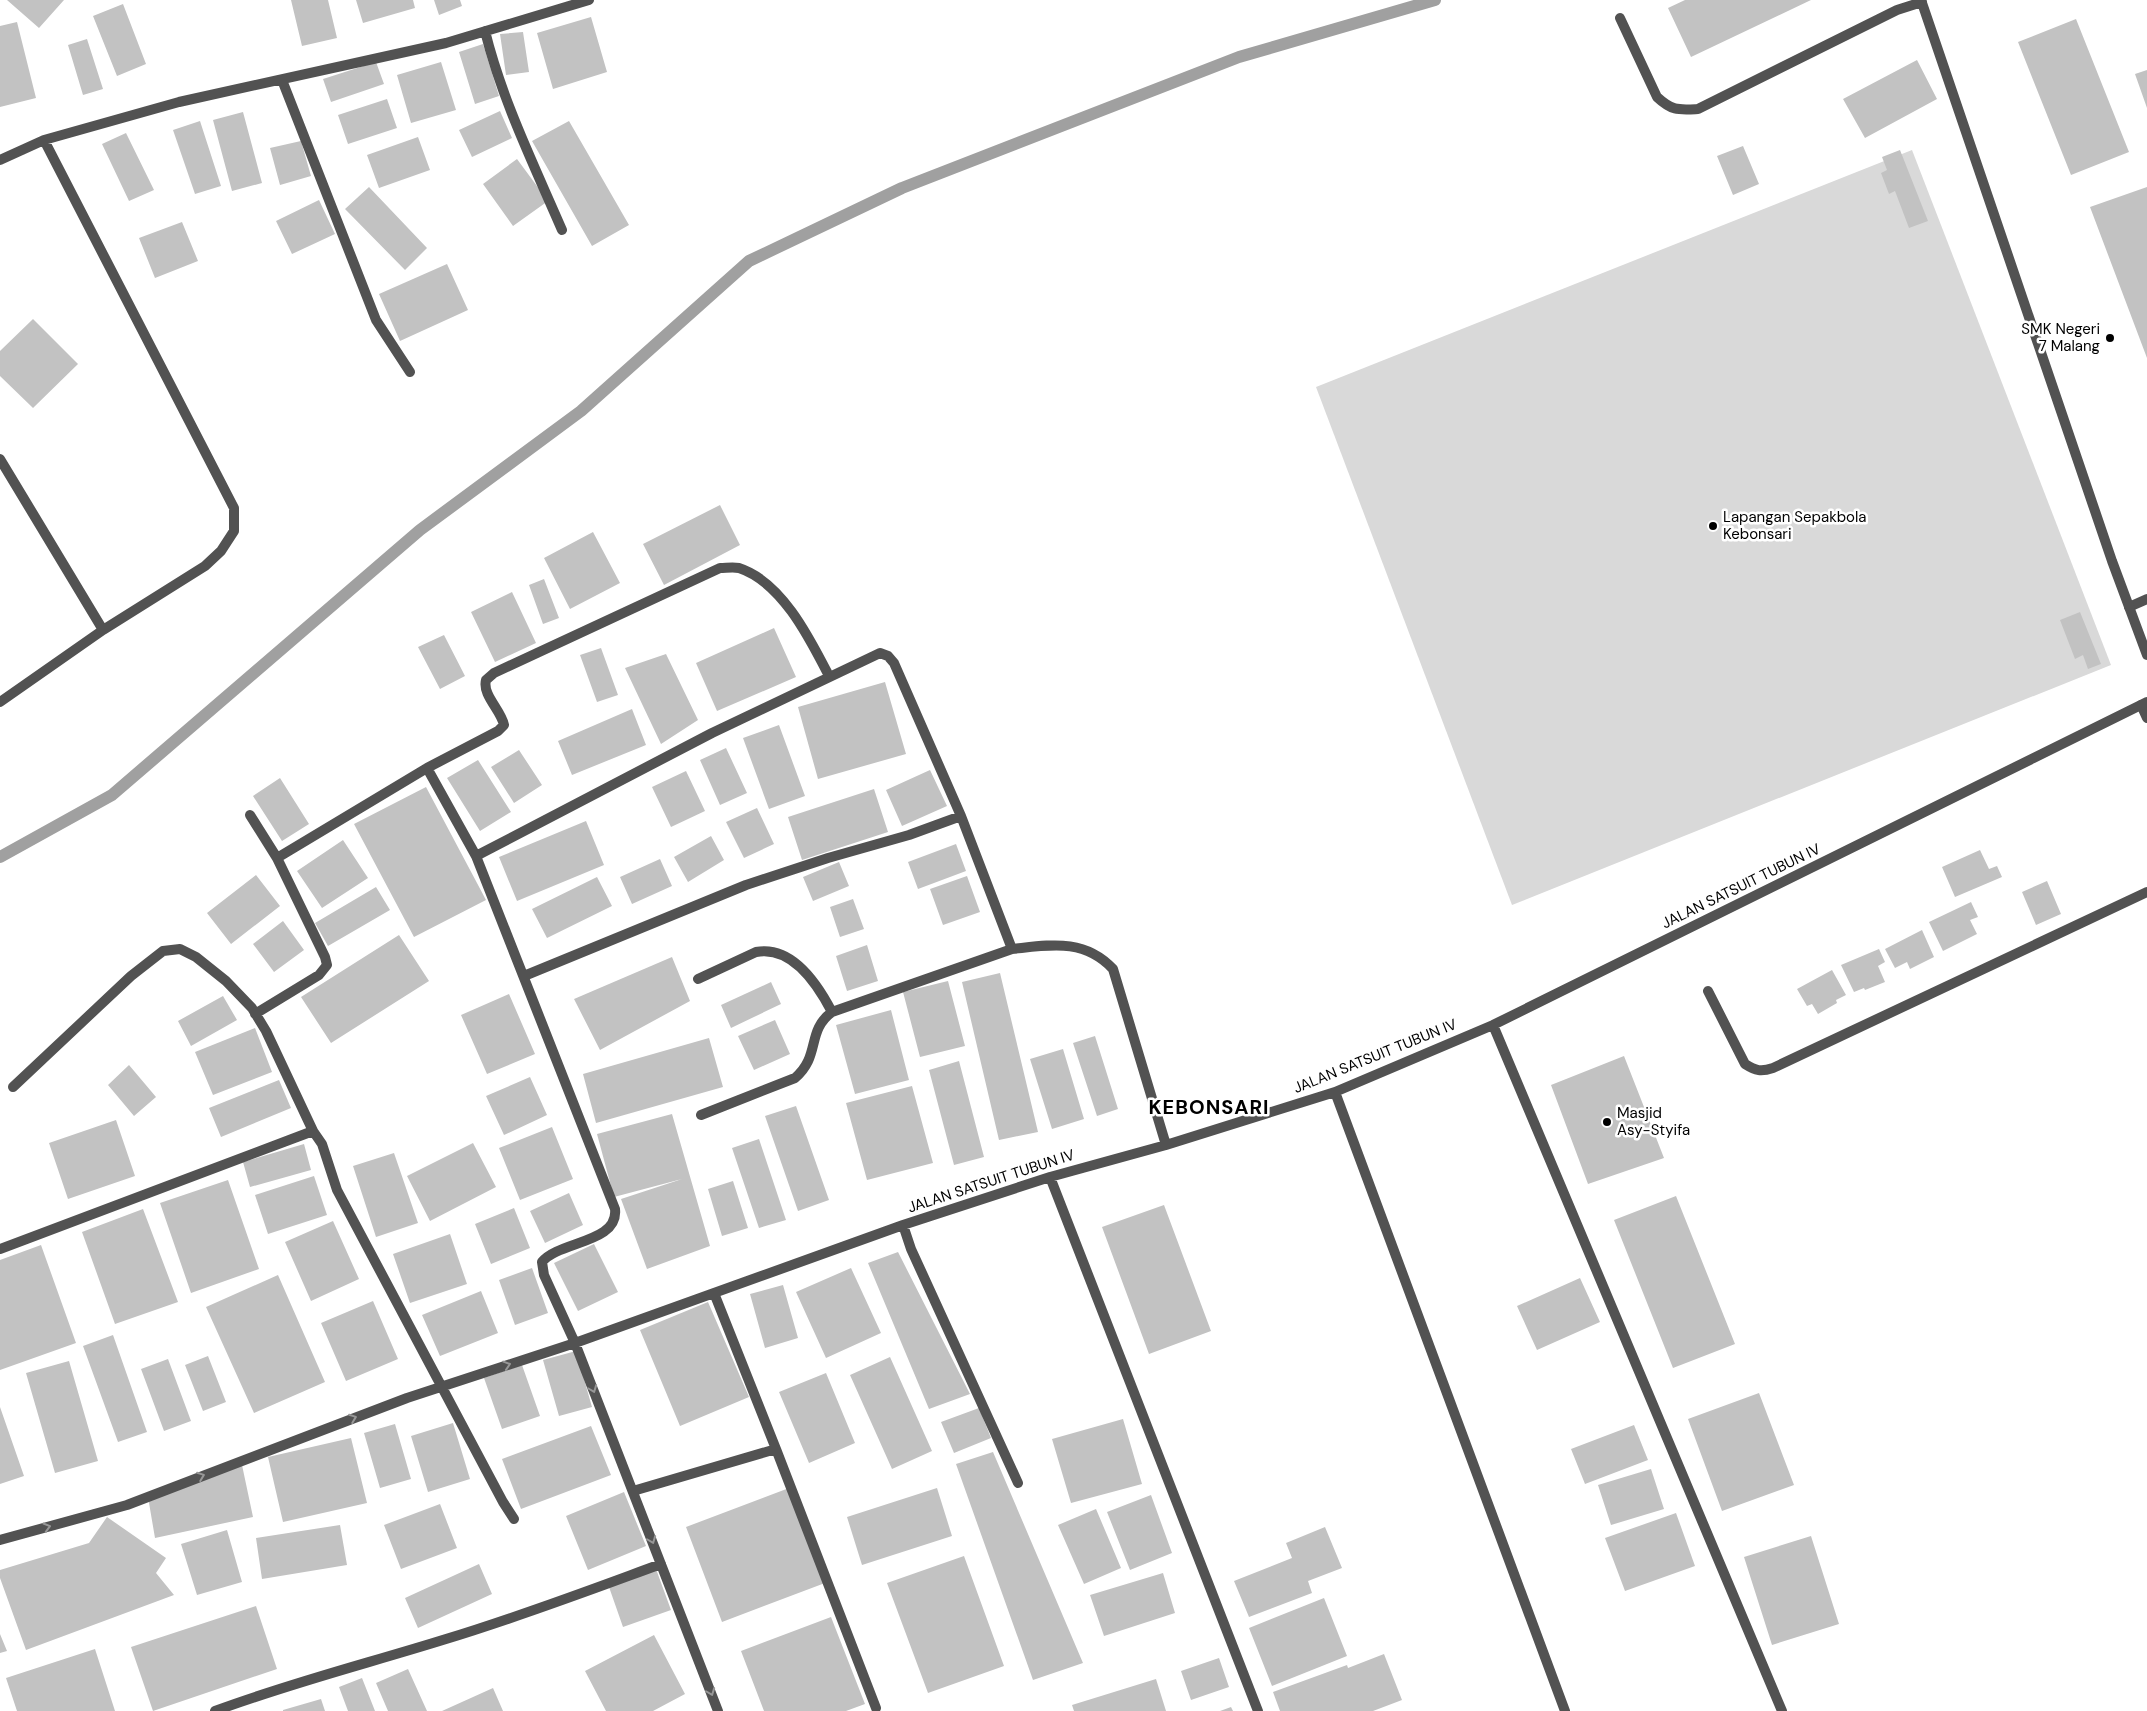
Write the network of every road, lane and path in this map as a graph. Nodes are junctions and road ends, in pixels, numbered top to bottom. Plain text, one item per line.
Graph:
1 (589, 0) edge
2 (1922, 1) edge
3 (1620, 18) dead end
4 (485, 31) junction
5 (282, 80) junction
6 (44, 140) junction
7 (0, 160) edge
8 (562, 230) dead end
9 (410, 372) dead end
10 (0, 459) edge
11 (2147, 598) edge
12 (2129, 607) junction
13 (103, 630) junction
14 (2147, 655) edge
15 (830, 676) junction
16 (0, 702) edge
17 (2144, 703) edge
18 (2147, 718) edge
19 (427, 768) junction
20 (250, 814) dead end
21 (961, 816) junction
22 (476, 856) junction
23 (277, 858) junction
24 (2147, 892) edge
25 (1012, 949) junction
26 (524, 976) junction
27 (698, 979) dead end
28 (1708, 991) dead end
29 (832, 1012) junction
30 (255, 1014) junction
31 (1493, 1025) junction
32 (13, 1087) dead end
33 (1335, 1092) junction
34 (701, 1115) dead end
35 (313, 1131) junction
36 (1166, 1145) junction
37 (1050, 1177) junction
38 (903, 1225) junction
39 (0, 1249) edge
40 (714, 1293) junction
41 (575, 1343) junction
42 (442, 1386) junction
43 (776, 1449) junction
44 (1018, 1483) dead end
45 (633, 1491) junction
46 (514, 1519) dead end
47 (0, 1540) edge
48 (661, 1564) junction
49 (876, 1708) dead end
50 (215, 1711) edge
51 (718, 1711) edge
52 (1258, 1711) edge
53 (1565, 1711) edge
54 (1782, 1711) edge

1 - 4 street
2 - 3 street
2 - 12 street
4 - 5 street
4 - 8 street
5 - 6 street
5 - 9 street
6 - 7 street
6 - 13 street
10 - 13 street
11 - 12 street
12 - 14 street
13 - 16 street
15 - 19 street
15 - 21 street
15 - 22 street
17 - 18 street
17 - 31 street, JALAN SATSUIT TUBUN IV
19 - 22 street
19 - 23 street
20 - 23 street
21 - 25 street
21 - 26 street
22 - 26 street
23 - 30 street
24 - 28 street
25 - 29 street
25 - 36 street
26 - 41 street
27 - 29 street
29 - 34 street
30 - 32 street
30 - 35 street
31 - 33 street, JALAN SATSUIT TUBUN IV
31 - 54 street
33 - 36 street, JALAN SATSUIT TUBUN IV
33 - 53 street
35 - 39 street
35 - 42 street
36 - 37 street, JALAN SATSUIT TUBUN IV
37 - 38 street, JALAN SATSUIT TUBUN IV
37 - 52 street
38 - 40 street, JALAN SATSUIT TUBUN IV
38 - 44 street
40 - 41 street, JALAN SATSUIT TUBUN IV
40 - 43 street
42 -> 41 street, JALAN SATSUIT TUBUN IV
41 -> 45 street
42 - 46 street
47 -> 42 street, JALAN SATSUIT TUBUN IV
43 - 45 street
43 - 49 street
45 -> 48 street
48 - 50 street
48 -> 51 street

